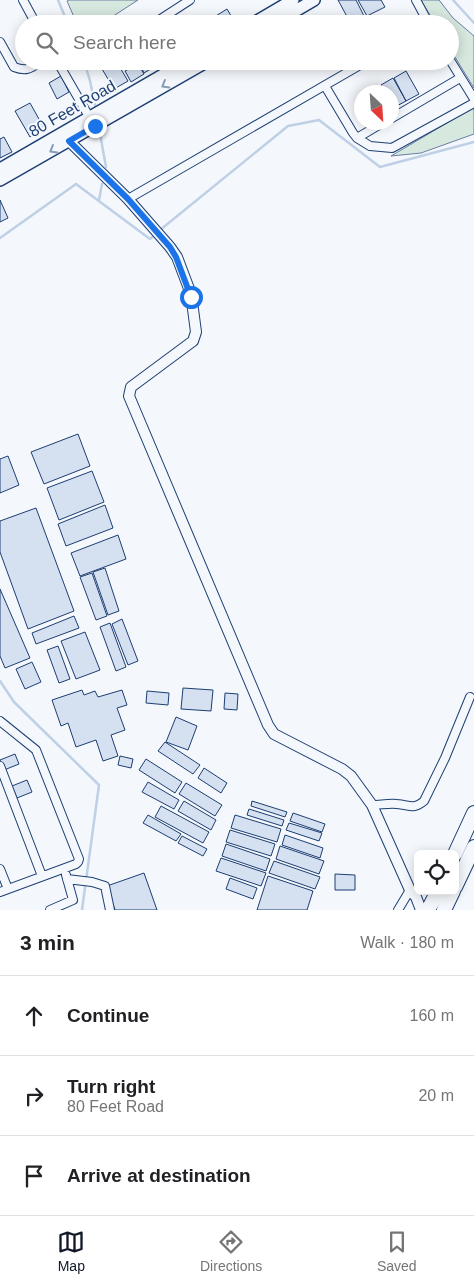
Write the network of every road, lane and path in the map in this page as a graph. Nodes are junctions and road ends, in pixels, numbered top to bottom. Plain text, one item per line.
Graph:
1 (23, 0) edge
2 (190, 0) edge
3 (293, 0) edge
4 (314, 0) edge
5 (416, 0) edge
6 (276, 4) edge
7 (31, 15) edge
8 (167, 15) edge
9 (263, 15) edge
10 (288, 15) edge
11 (424, 15) edge
12 (0, 42) edge
13 (15, 67) edge
14 (62, 70) edge
15 (173, 70) edge
16 (191, 70) edge
17 (352, 70) edge
18 (456, 70) edge
19 (460, 78) junction
20 (325, 86) junction
21 (474, 101) edge
22 (399, 114) edge
23 (92, 122) junction
24 (370, 130) edge
25 (357, 138) junction
26 (69, 141) junction
27 (0, 169) edge
28 (0, 180) edge
29 (128, 199) junction
30 (470, 697) dead end
31 (0, 721) edge
32 (0, 766) edge
33 (372, 805) junction
34 (474, 813) edge
35 (474, 847) edge
36 (457, 850) edge
37 (64, 868) junction
38 (0, 869) edge
39 (42, 876) junction
40 (67, 879) junction
41 (459, 879) edge
42 (4, 890) edge
43 (413, 894) junction
44 (436, 895) edge
45 (451, 895) edge
46 (50, 910) edge
47 (110, 910) edge
48 (398, 910) edge
49 (421, 910) edge
50 (428, 910) edge
51 (444, 910) edge

1 - 7 street
2 - 8 street
3 - 6 main road
4 - 10 main road
5 - 11 street
6 - 9 main road
12 - 13 street
14 - 23 street
15 - 23 main road, 80 Feet Road
16 -> 23 main road, 80 Feet Road
17 - 20 street
18 - 19 street
19 - 21 street
19 - 22 street
20 - 25 street
20 - 29 street
21 - 25 street
23 - 26 main road, 80 Feet Road
23 - 27 main road, 80 Feet Road
24 - 25 street
26 -> 28 main road, 80 Feet Road
26 - 29 street
29 - 33 street
30 - 33 street
31 - 37 street
32 - 39 street
33 - 43 street
34 - 36 highway
35 - 41 highway
37 - 39 street
37 - 40 street
38 - 42 street
39 - 42 street
40 - 46 street
40 - 47 street
43 - 48 street
43 - 49 street
44 - 50 highway
45 - 51 highway

